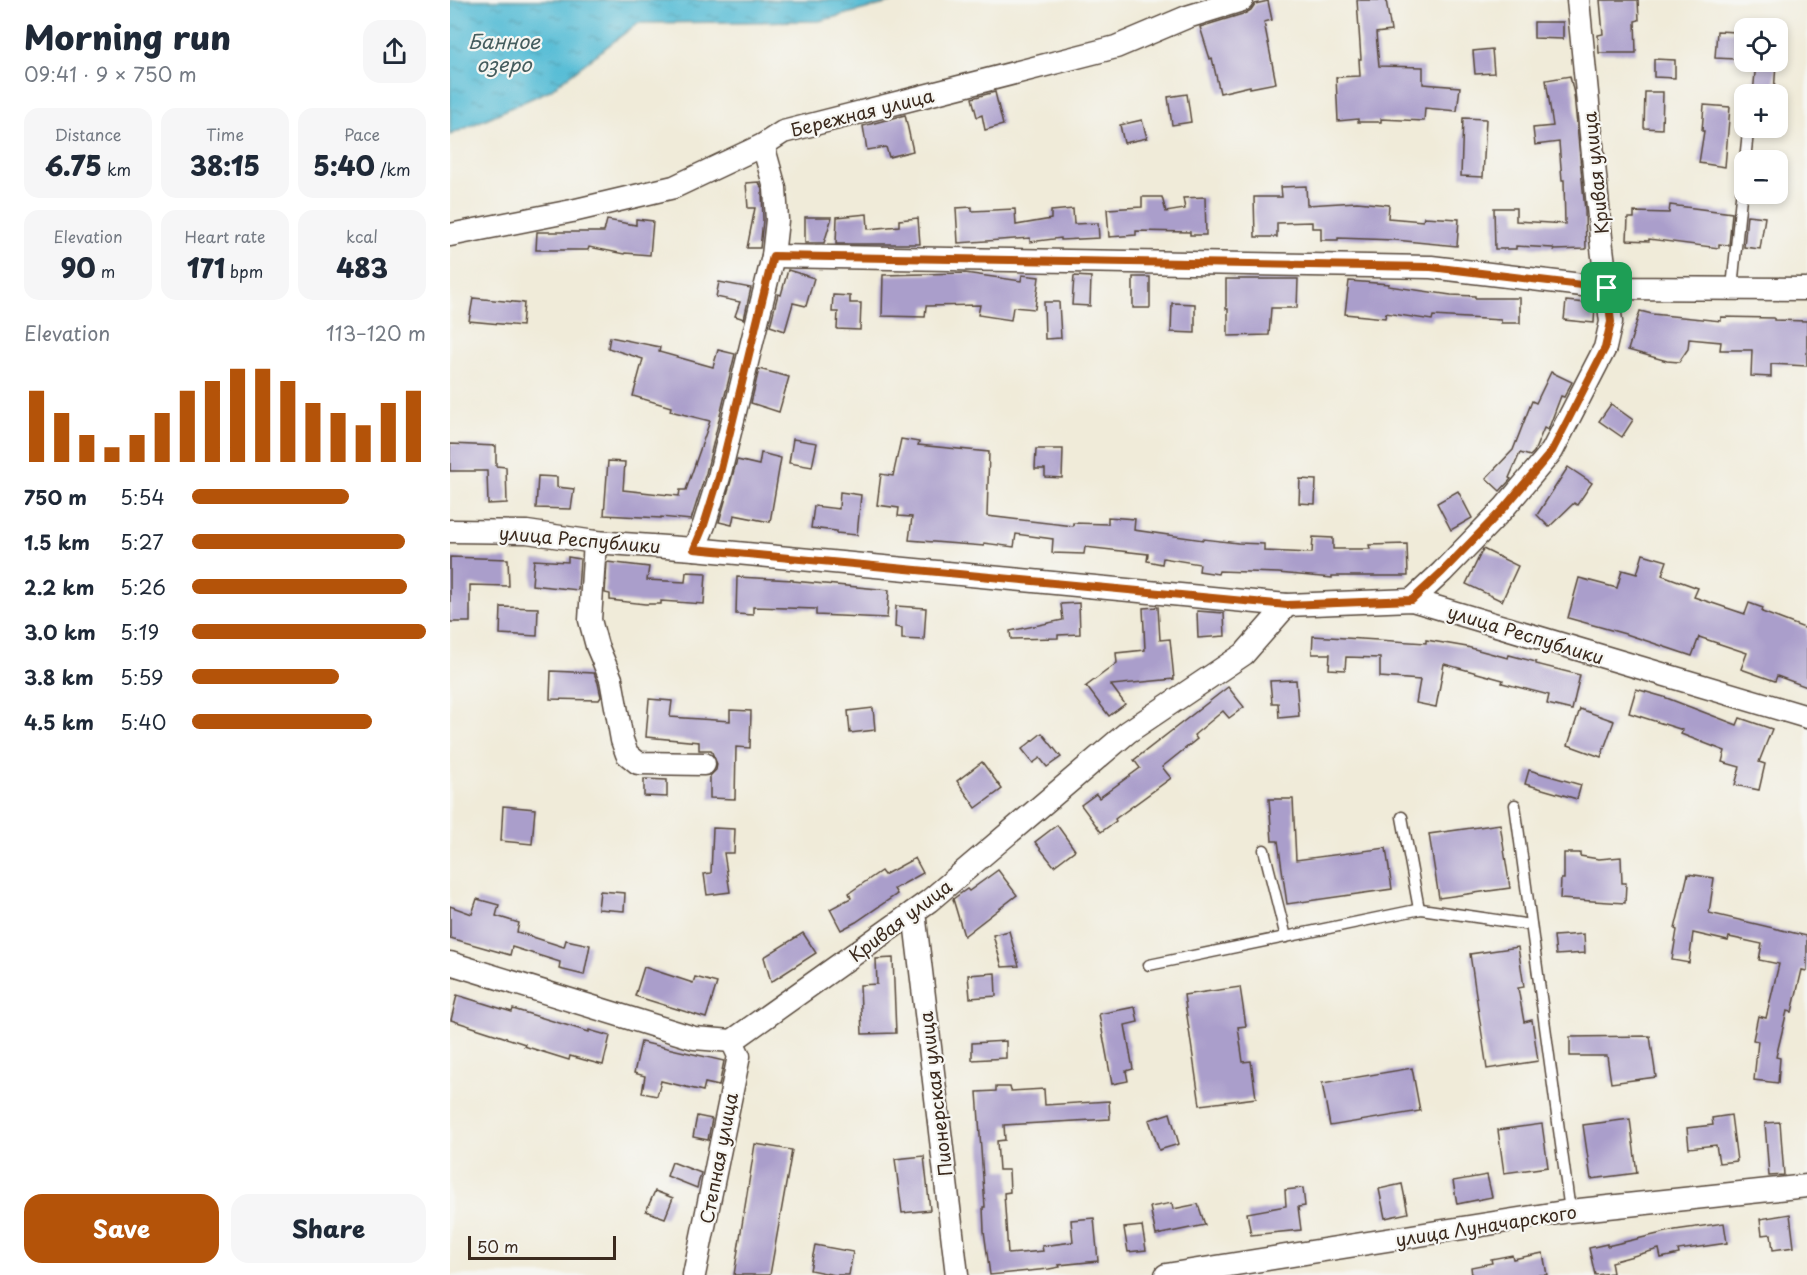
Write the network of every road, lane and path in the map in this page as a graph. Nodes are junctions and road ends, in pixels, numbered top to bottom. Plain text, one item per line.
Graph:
1 (1242, 0) edge
2 (1578, 0) edge
3 (764, 145) junction
4 (1740, 204) edge
5 (450, 235) edge
6 (773, 256) junction
7 (1607, 288) junction
8 (1732, 288) junction
9 (1807, 289) edge
10 (450, 531) edge
11 (594, 542) junction
12 (694, 549) junction
13 (1412, 600) junction
14 (1287, 605) junction
15 (1807, 717) edge
16 (704, 764) dead end
17 (1515, 805) dead end
18 (1402, 818) dead end
19 (1264, 850) dead end
20 (1419, 909) junction
21 (914, 912) junction
22 (1531, 924) junction
23 (1286, 937) junction
24 (450, 963) edge
25 (1149, 965) dead end
26 (732, 1041) junction
27 (1807, 1185) edge
28 (1570, 1211) junction
29 (694, 1275) edge
30 (957, 1275) edge
31 (1166, 1275) edge

1 - 3 street, Бережная улица
2 - 7 street, Кривая улица
3 - 5 street, Бережная улица
3 - 6 street
4 - 8 lane
6 - 7 street
6 - 12 street
7 - 8 street
7 - 13 street, Кривая улица
8 - 9 street
10 - 11 street, улица Республики
11 - 12 street, улица Республики
11 - 16 street
12 - 14 street, улица Республики
13 - 14 street, улица Республики
13 - 15 street, улица Республики
14 - 21 street, Кривая улица
17 - 22 lane
18 - 20 lane
19 - 23 lane
20 - 22 lane
20 - 23 lane
21 - 26 street, Кривая улица
21 - 30 street, Пионерская улица
22 - 28 lane
23 - 25 lane
24 - 26 street
26 - 29 street, Степная улица
27 - 28 street, улица Луначарского
28 - 31 street, улица Луначарского

